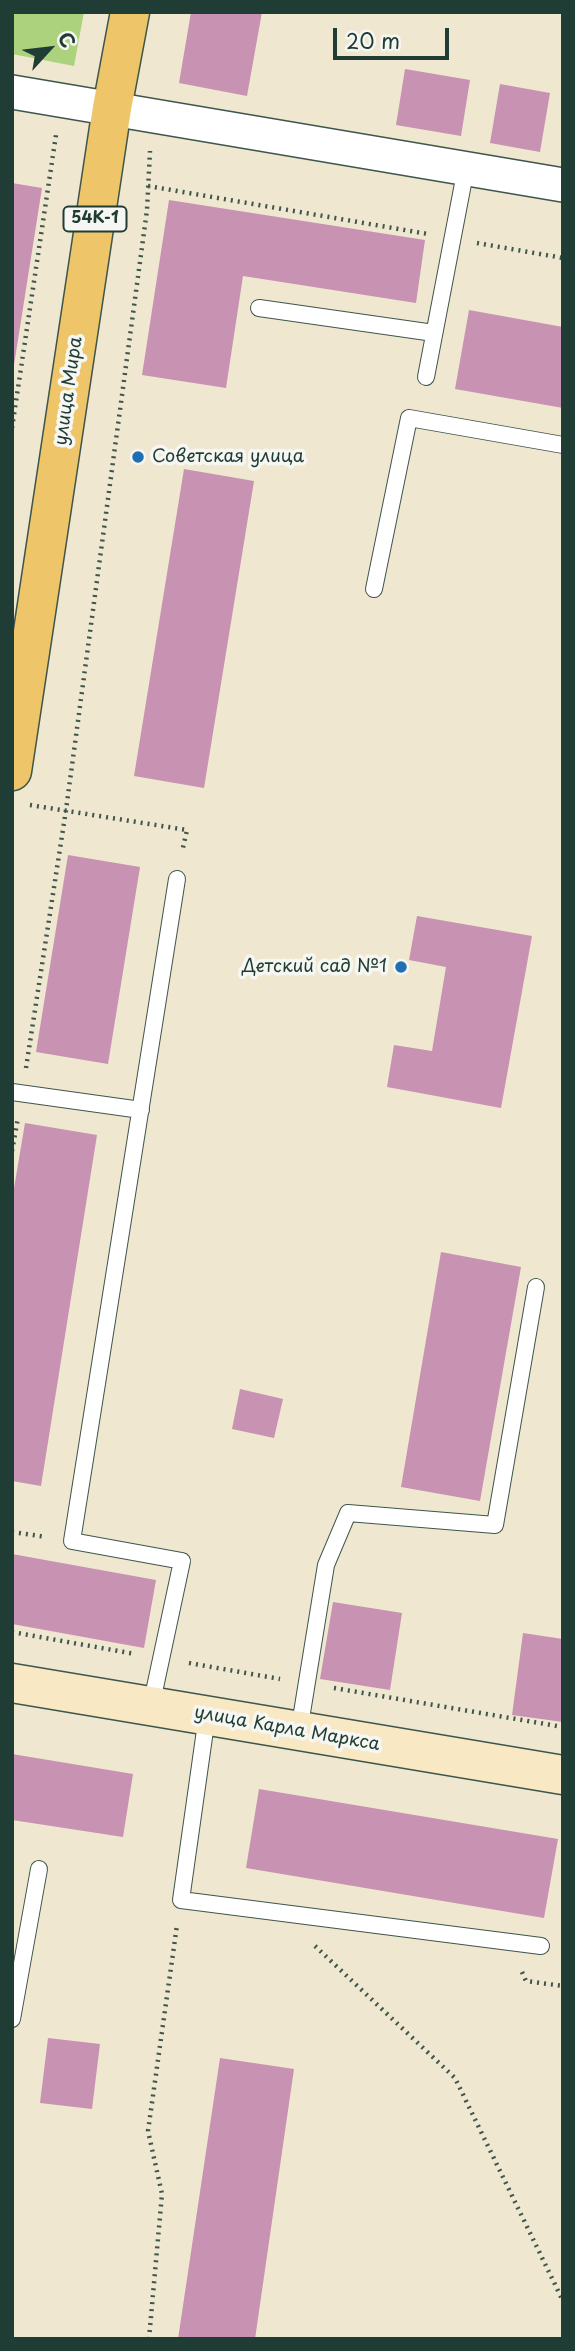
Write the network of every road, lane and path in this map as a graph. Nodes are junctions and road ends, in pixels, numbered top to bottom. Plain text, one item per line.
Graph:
1 (130, 12) edge
2 (12, 92) edge
3 (61, 100) junction
4 (112, 108) junction
5 (152, 114) junction
6 (466, 168) junction
7 (563, 185) edge
8 (149, 186) junction
9 (452, 238) junction
10 (563, 258) edge
11 (259, 308) dead end
12 (434, 332) junction
13 (425, 377) dead end
14 (12, 428) edge
15 (563, 445) edge
16 (374, 589) dead end
17 (19, 788) edge
18 (66, 810) junction
19 (177, 879) joint
20 (17, 1092) edge
21 (141, 1110) junction
22 (12, 1151) edge
23 (536, 1287) dead end
24 (12, 1682) edge
25 (151, 1706) junction
26 (207, 1716) junction
27 (299, 1731) junction
28 (563, 1775) edge
29 (39, 1869) dead end
30 (181, 1900) junction
31 (279, 1912) junction
32 (541, 1946) dead end
33 (12, 2019) edge
34 (563, 2301) edge
35 (149, 2339) edge

1 - 4 main road, улица Мира / 54К-1
2 - 3 street
3 - 4 street
3 - 14 path
4 - 5 street
4 - 17 main road, улица Мира / 54К-1
5 - 6 street
5 - 8 path
6 - 7 street
6 - 9 lane
8 - 9 path
8 - 18 path
9 - 10 path
9 - 12 lane
11 - 12 lane
12 - 13 lane
15 - 16 lane
17 - 18 path
18 - 19 path
18 - 20 path
19 - 21 lane
20 - 21 lane
20 - 22 path
21 - 25 lane
23 - 27 lane
24 - 25 main road, улица Карла Маркса
25 - 26 main road, улица Карла Маркса
26 - 27 main road, улица Карла Маркса
26 - 30 lane
27 - 28 main road, улица Карла Маркса
29 - 33 lane
30 - 31 lane
30 - 35 path
31 - 32 lane
31 - 34 path

